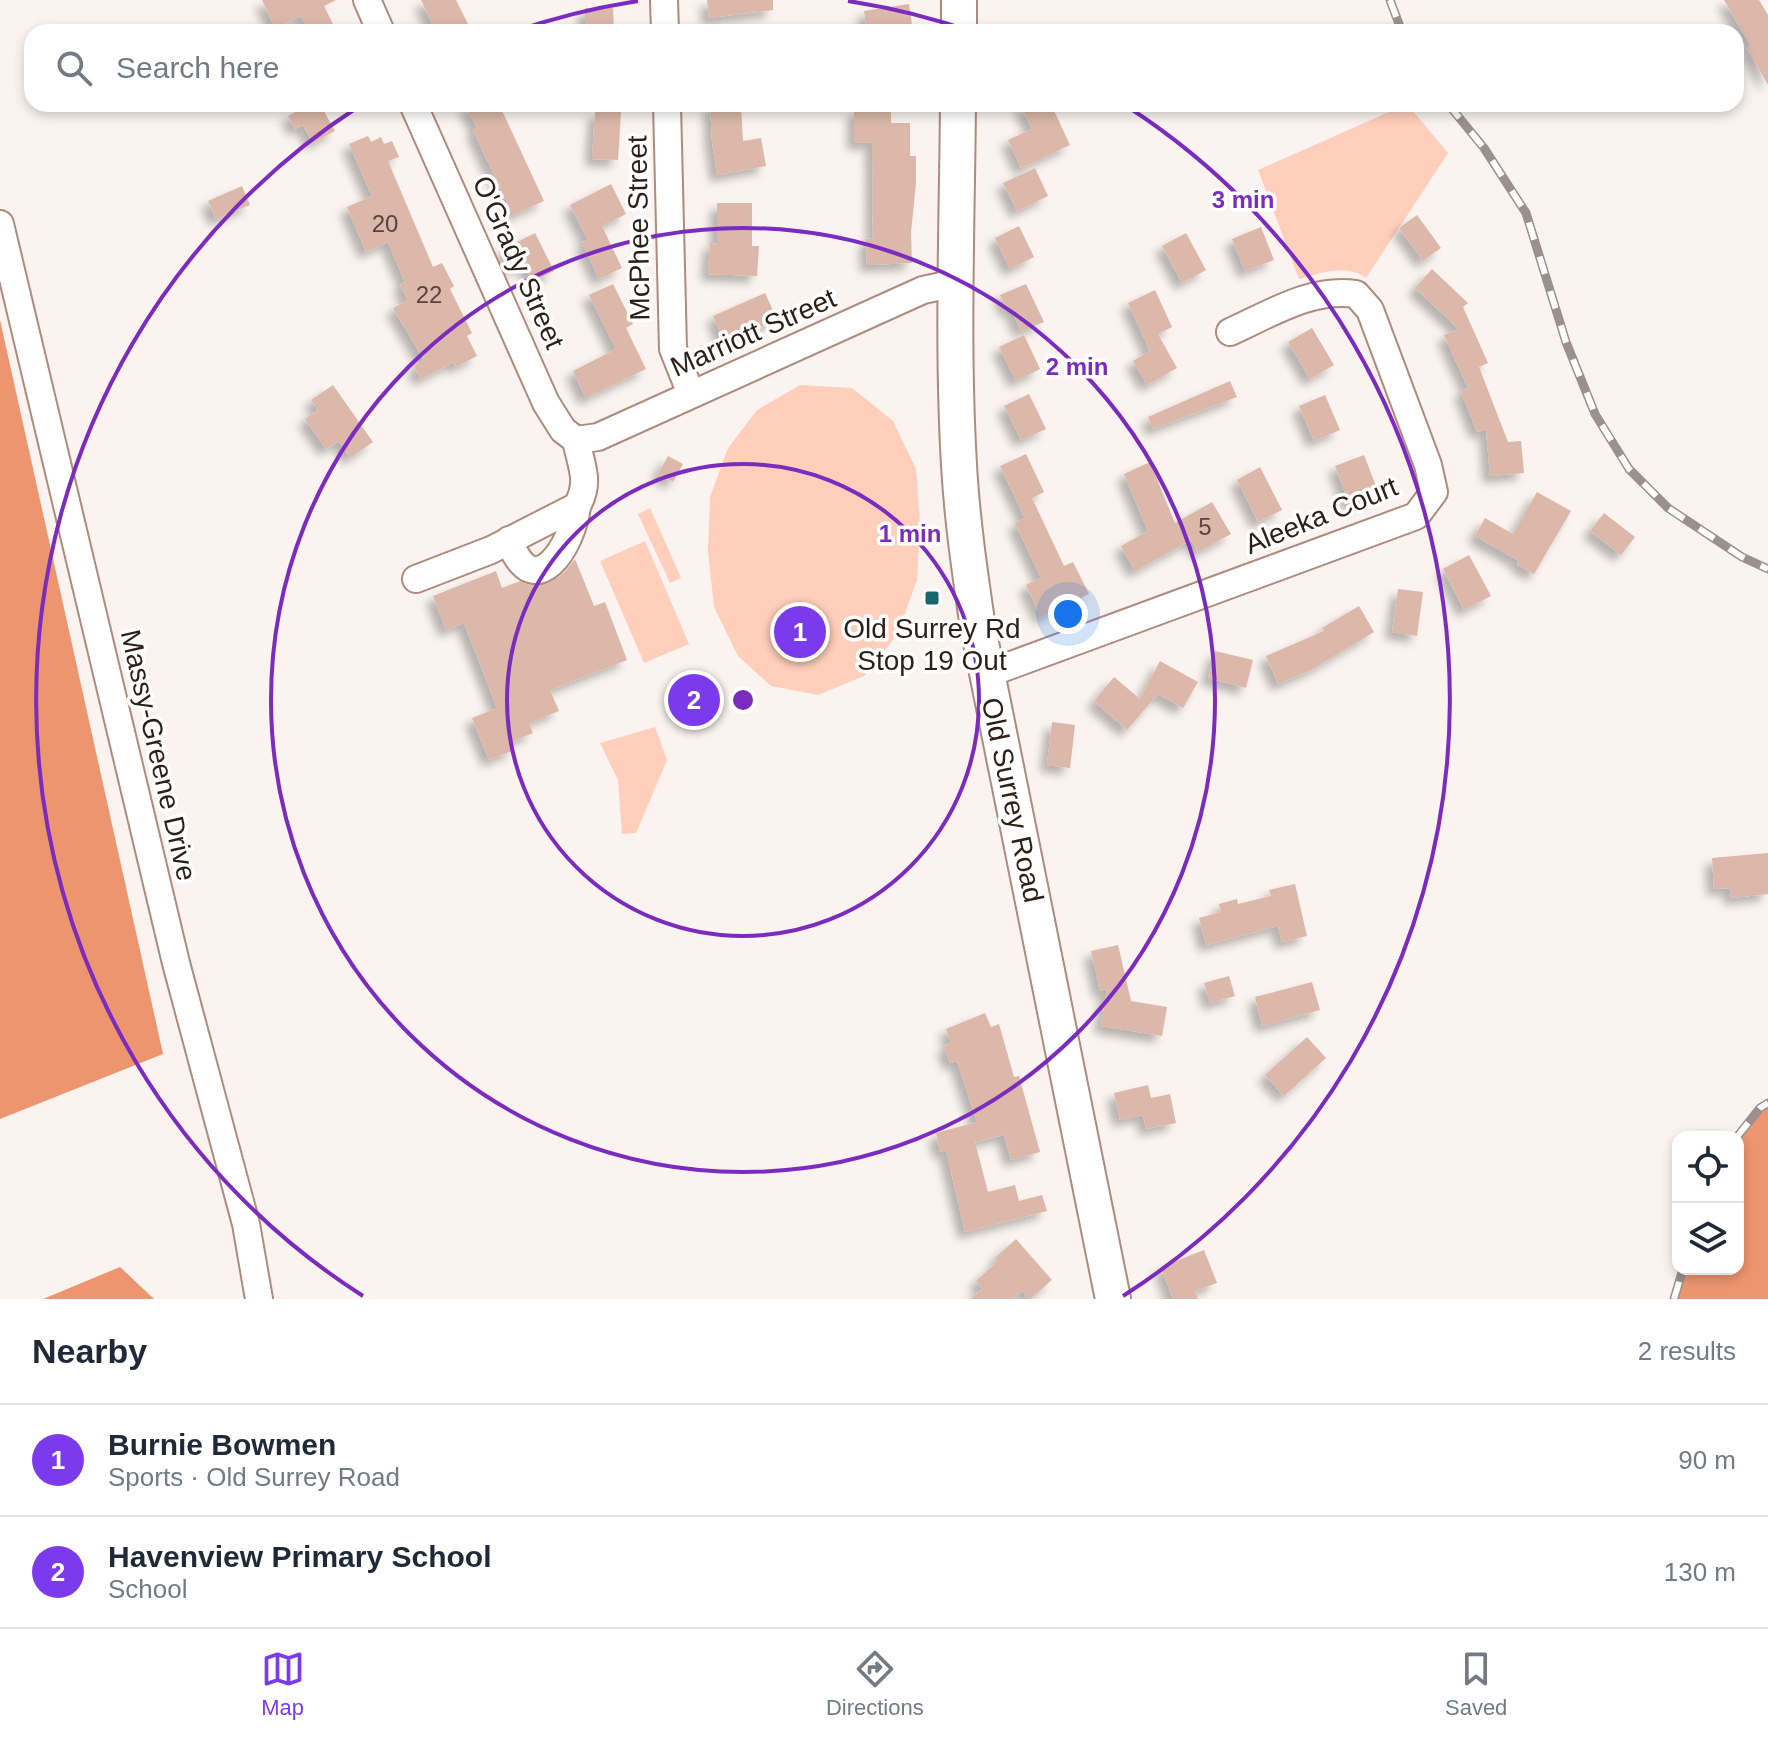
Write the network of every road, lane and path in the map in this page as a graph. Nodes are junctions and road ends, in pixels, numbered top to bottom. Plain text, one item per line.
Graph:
1 (367, 0) edge
2 (664, 0) edge
3 (959, 0) edge
4 (378, 24) edge
5 (665, 24) edge
6 (959, 24) edge
7 (417, 112) edge
8 (667, 112) edge
9 (958, 112) edge
10 (0, 224) edge
11 (956, 283) junction
12 (1230, 332) dead end
13 (691, 394) junction
14 (576, 440) junction
15 (577, 506) junction
16 (509, 540) junction
17 (416, 579) dead end
18 (987, 674) junction
19 (259, 1299) edge
20 (1113, 1299) edge

1 - 4 street
2 - 5 street
3 - 6 main road
7 - 14 street, O'Grady Street
8 - 13 street, McPhee Street
9 - 11 main road, Old Surrey Road
10 - 19 street, Massy-Greene Drive
11 - 13 street, Marriott Street
11 - 18 main road, Old Surrey Road
12 - 18 street, Aleeka Court
13 - 14 street, Marriott Street
14 - 15 street
15 - 16 street
15 - 16 street
16 - 17 street
18 - 20 main road, Old Surrey Road

